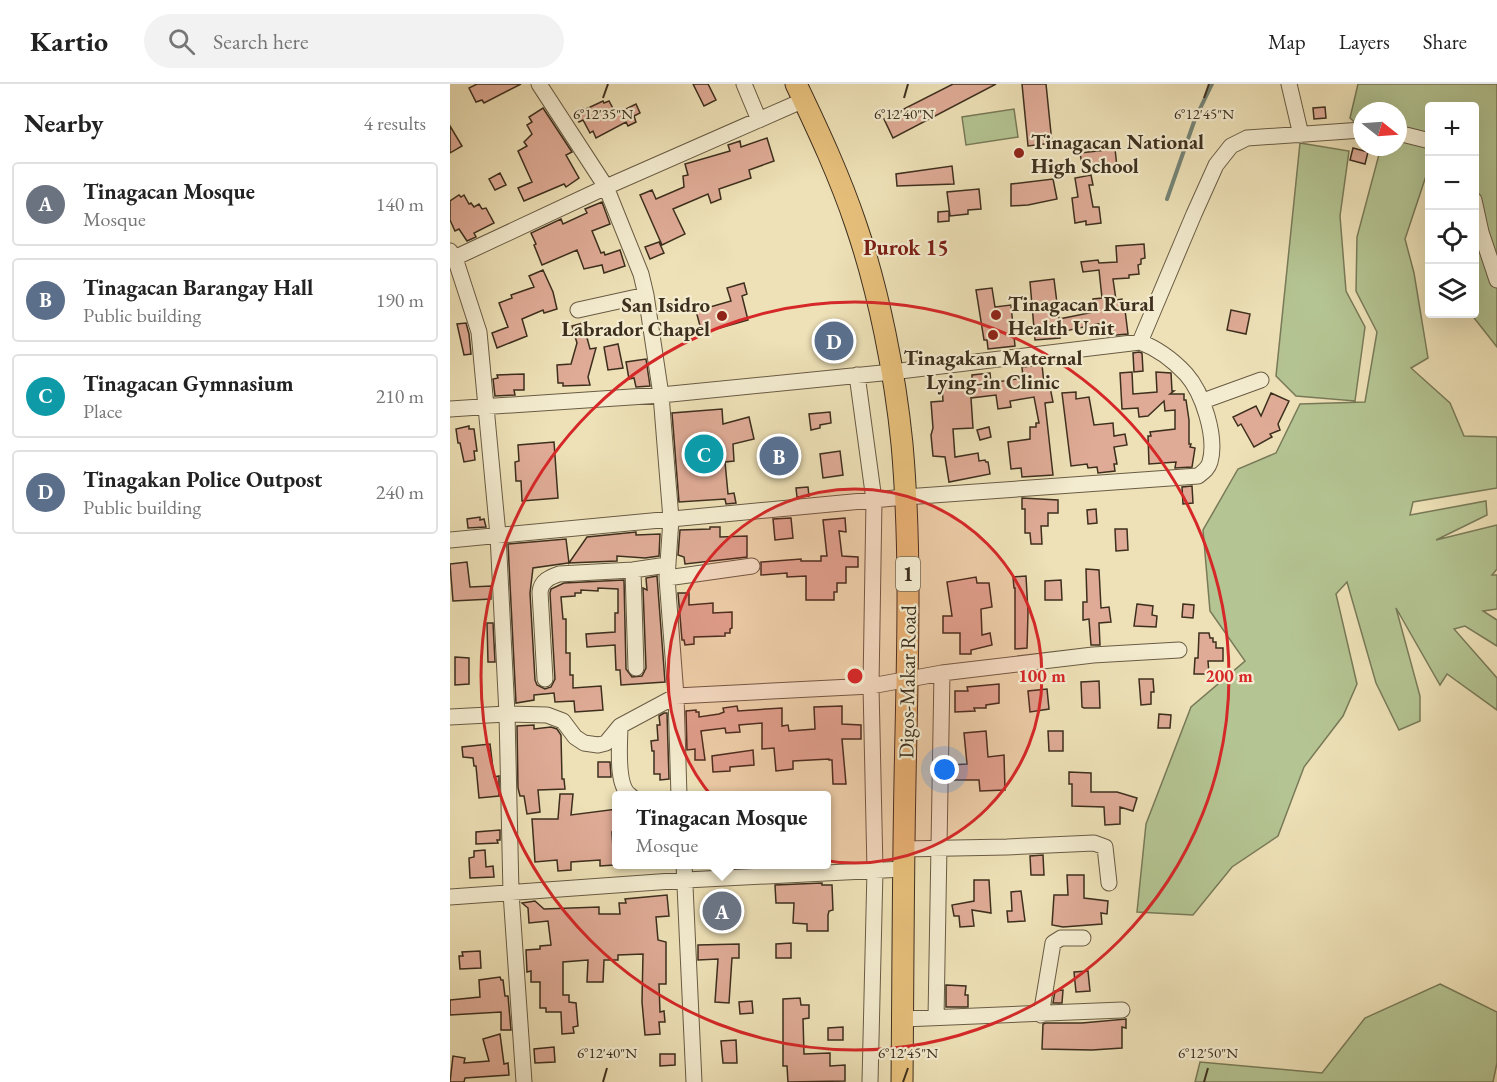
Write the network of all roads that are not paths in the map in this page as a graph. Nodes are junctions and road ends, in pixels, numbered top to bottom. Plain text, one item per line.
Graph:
1 (539, 84) edge
2 (744, 84) edge
3 (1288, 84) edge
4 (800, 92) edge
5 (759, 120) junction
6 (1353, 131) edge
7 (1300, 135) junction
8 (1407, 135) edge
9 (1425, 140) edge
10 (606, 187) junction
11 (1476, 210) edge
12 (452, 256) edge
13 (1497, 280) edge
14 (646, 295) junction
15 (578, 310) dead end
16 (1140, 342) junction
17 (892, 372) junction
18 (857, 375) junction
19 (1262, 380) dead end
20 (661, 394) junction
21 (1203, 401) junction
22 (485, 406) junction
23 (450, 409) edge
24 (905, 497) junction
25 (874, 500) junction
26 (671, 519) junction
27 (498, 535) junction
28 (450, 540) edge
29 (752, 566) dead end
30 (633, 570) junction
31 (667, 572) junction
32 (1179, 650) dead end
33 (636, 668) dead end
34 (942, 673) junction
35 (545, 679) dead end
36 (907, 680) junction
37 (871, 686) junction
38 (676, 696) junction
39 (507, 714) junction
40 (450, 717) edge
41 (620, 726) junction
42 (625, 791) edge
43 (679, 791) edge
44 (940, 849) junction
45 (903, 859) junction
46 (875, 870) junction
47 (685, 872) edge
48 (1109, 883) dead end
49 (511, 892) junction
50 (450, 897) edge
51 (1083, 938) dead end
52 (1122, 1010) dead end
53 (1041, 1015) junction
54 (936, 1018) junction
55 (903, 1019) junction
56 (524, 1082) edge
57 (694, 1082) edge
58 (870, 1082) edge
59 (902, 1082) edge

1 - 10 street
2 - 5 street
3 - 7 street
4 - 5 street
4 - 17 highway, Digos-Makar Road / 1
5 - 10 street
6 - 7 street
7 - 16 street
8 - 9 street
10 - 12 street
10 - 14 street
11 - 13 street
12 - 22 street
14 - 15 street
14 - 20 street
16 - 17 street
16 - 21 street
17 - 18 street
17 - 24 highway, Digos-Makar Road / 1
18 - 20 street
18 - 25 street
19 - 21 street
20 - 22 street
20 - 26 street
21 - 24 street
22 - 23 street
22 - 27 street
24 - 25 street
24 - 36 highway, Digos-Makar Road / 1
25 - 26 street
25 - 37 street
26 - 27 street
26 - 31 street
27 - 28 street
27 - 39 street
29 - 31 street
30 - 31 street
30 - 33 street
30 - 35 street
31 - 38 street
32 - 34 street
34 - 36 street
34 - 44 street
36 - 37 street
36 - 45 highway, Digos-Makar Road / 1
37 - 38 street
37 - 46 street
38 - 41 street
38 - 43 street
39 - 40 street
39 - 41 street
39 - 49 street
41 - 42 street
44 - 45 street
44 - 48 street
44 - 54 street
45 - 46 street
45 - 55 highway, Digos-Makar Road / 1
46 - 47 street
46 - 58 street
47 - 49 street
47 - 57 street
49 - 50 street
49 - 56 street
51 - 53 street
52 - 53 street
53 - 54 street
54 - 55 street
55 - 59 highway, Digos-Makar Road / 1

